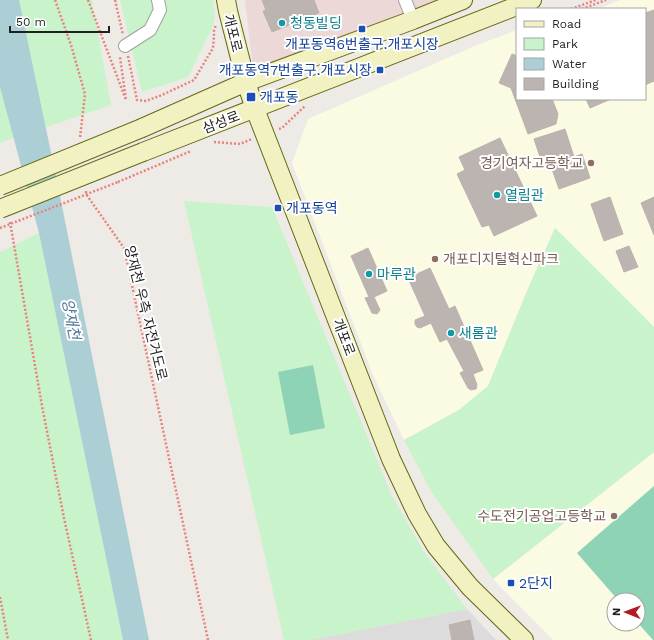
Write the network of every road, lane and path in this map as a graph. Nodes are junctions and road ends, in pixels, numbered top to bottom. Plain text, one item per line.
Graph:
1 (55, 0) edge
2 (88, 0) edge
3 (115, 0) edge
4 (158, 0) edge
5 (405, 0) edge
6 (463, 0) edge
7 (532, 0) edge
8 (596, 0) edge
9 (606, 0) edge
10 (227, 6) edge
11 (574, 8) edge
12 (585, 8) edge
13 (413, 20) junction
14 (123, 50) junction
15 (246, 82) junction
16 (311, 104) dead end
17 (255, 109) junction
18 (265, 134) junction
19 (81, 144) dead end
20 (208, 144) dead end
21 (194, 150) dead end
22 (0, 186) edge
23 (85, 186) dead end
24 (5, 215) edge
25 (0, 228) edge
26 (0, 597) edge
27 (8, 640) edge
28 (90, 640) edge
29 (208, 640) edge
30 (524, 640) edge

1 - 19 path
2 - 14 path
3 - 14 path
4 - 14 street
5 - 13 street
6 - 13 main road, 삼성로
7 - 17 main road, 삼성로
8 - 11 path
9 - 12 path
10 - 14 path
10 - 15 main road, 개포로
13 - 15 main road, 삼성로
15 - 17 main road, 개포로
15 - 22 main road, 삼성로, bridge
16 - 18 path
17 - 18 main road, 개포로
17 - 24 main road, 삼성로, bridge
18 - 20 path
18 - 30 main road, 개포로
21 - 25 path, bridge
23 - 29 path, 양재천 우측 자전거도로
24 - 28 path
26 - 27 path

